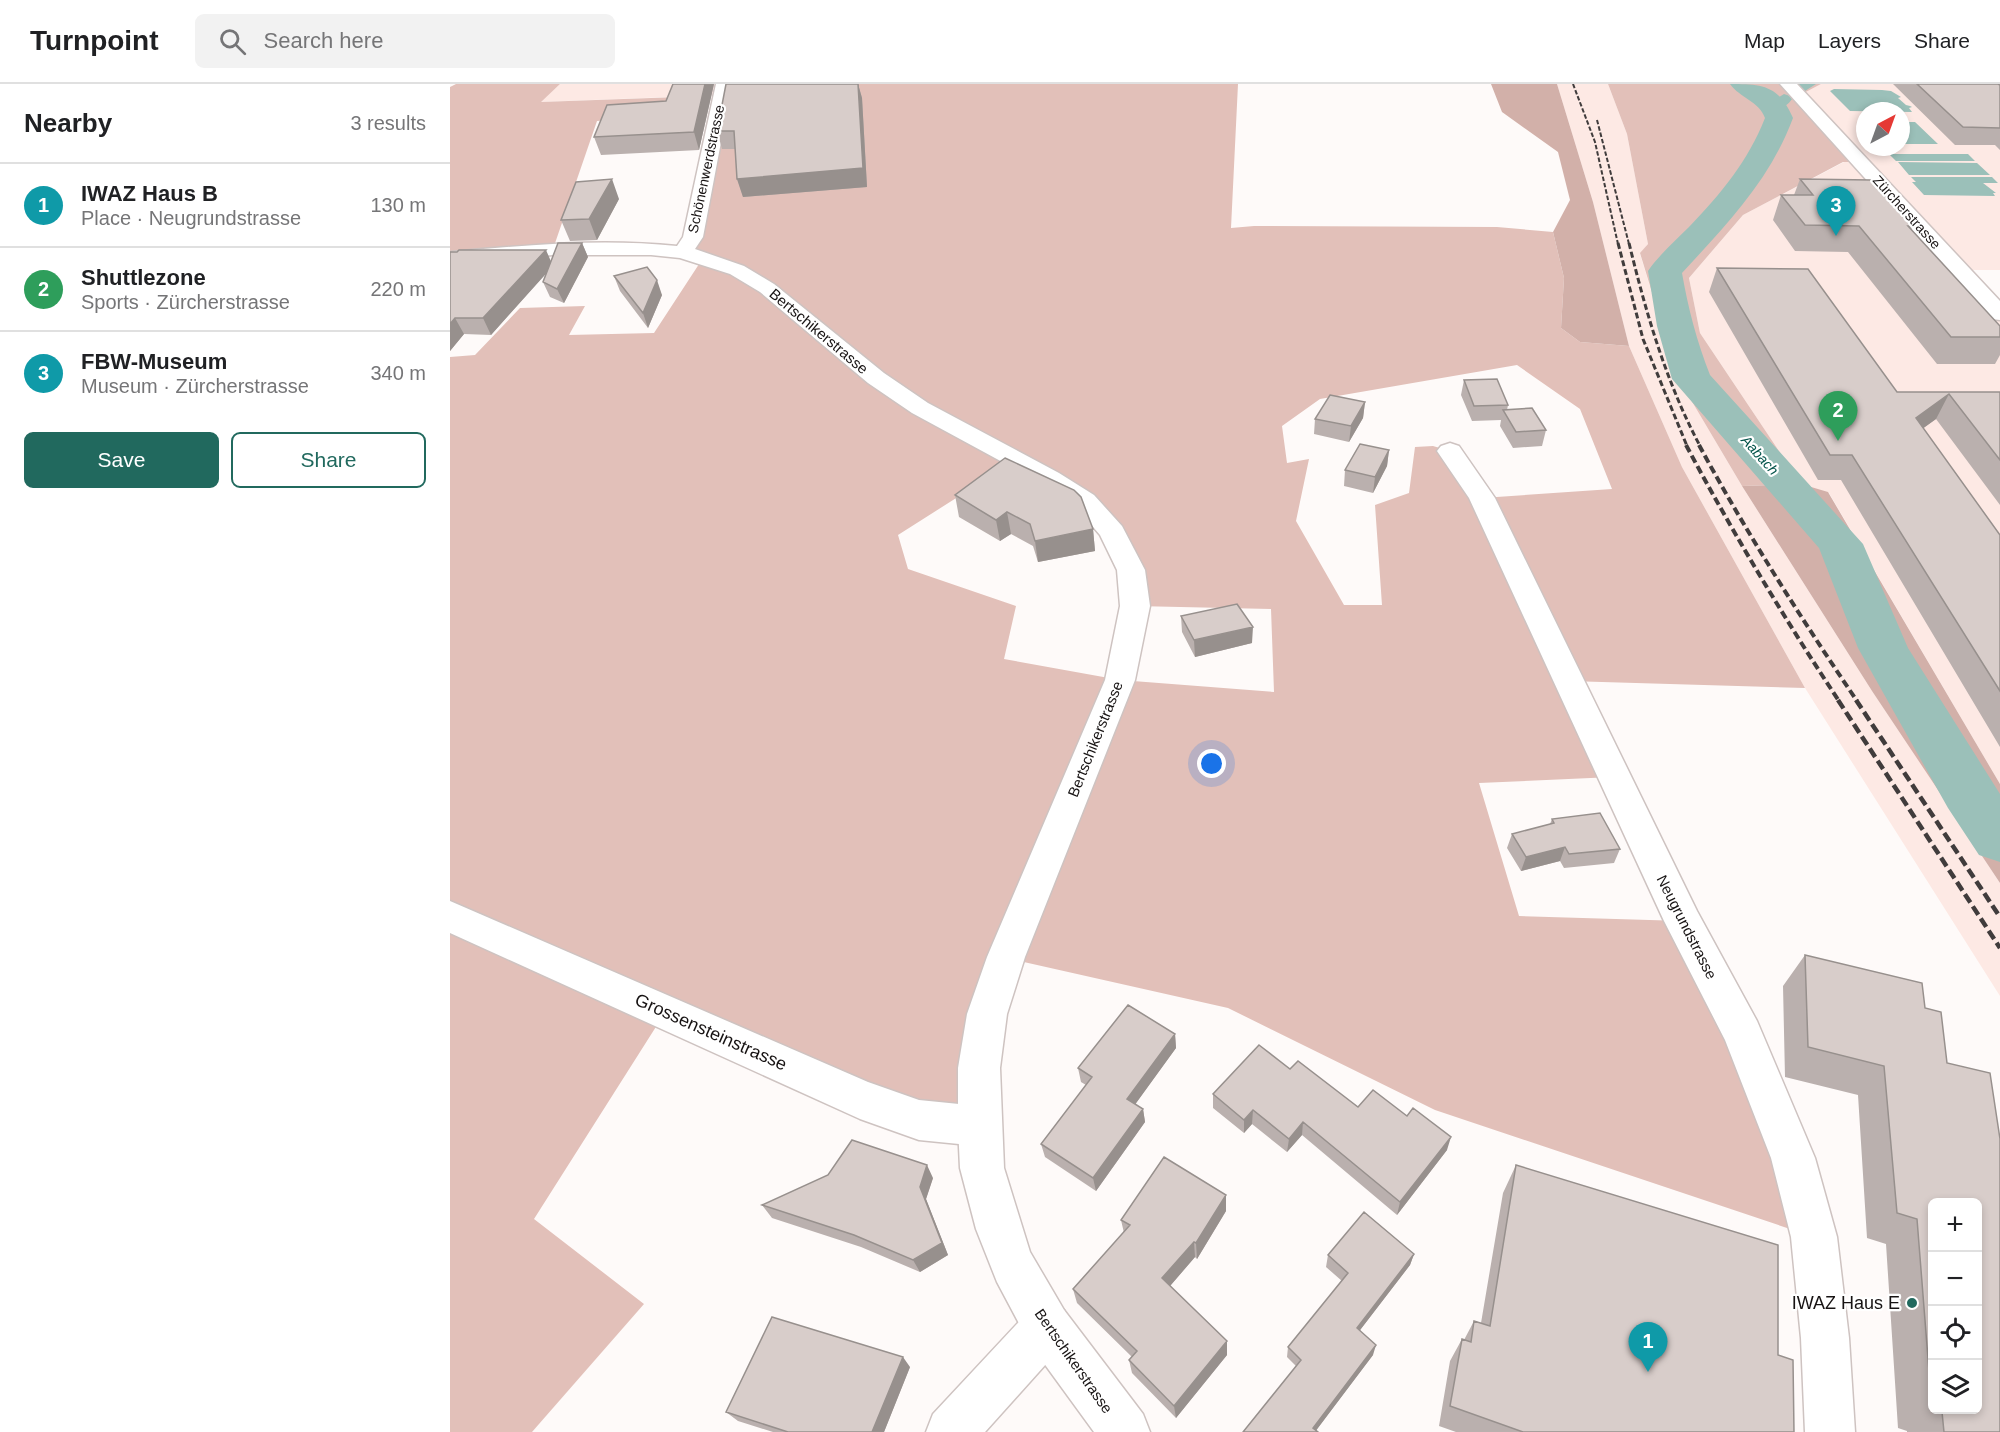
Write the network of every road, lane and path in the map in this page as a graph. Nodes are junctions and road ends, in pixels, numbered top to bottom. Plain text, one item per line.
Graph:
1 (724, 84) edge
2 (1788, 84) edge
3 (683, 252) junction
4 (450, 258) edge
5 (2000, 314) edge
6 (1450, 451) dead end
7 (450, 916) edge
8 (979, 1126) junction
9 (1047, 1327) junction
10 (951, 1432) edge
11 (1125, 1432) edge
12 (1830, 1432) edge

1 - 3 street, Schönenwerdstrasse
2 - 5 street, Zürcherstrasse
3 - 4 street, Bertschikerstrasse
3 - 8 street, Bertschikerstrasse
6 - 12 street, Neugrundstrasse
7 - 8 street, Grossensteinstrasse
8 - 9 street, Bertschikerstrasse
9 - 10 street
9 - 11 street, Bertschikerstrasse

